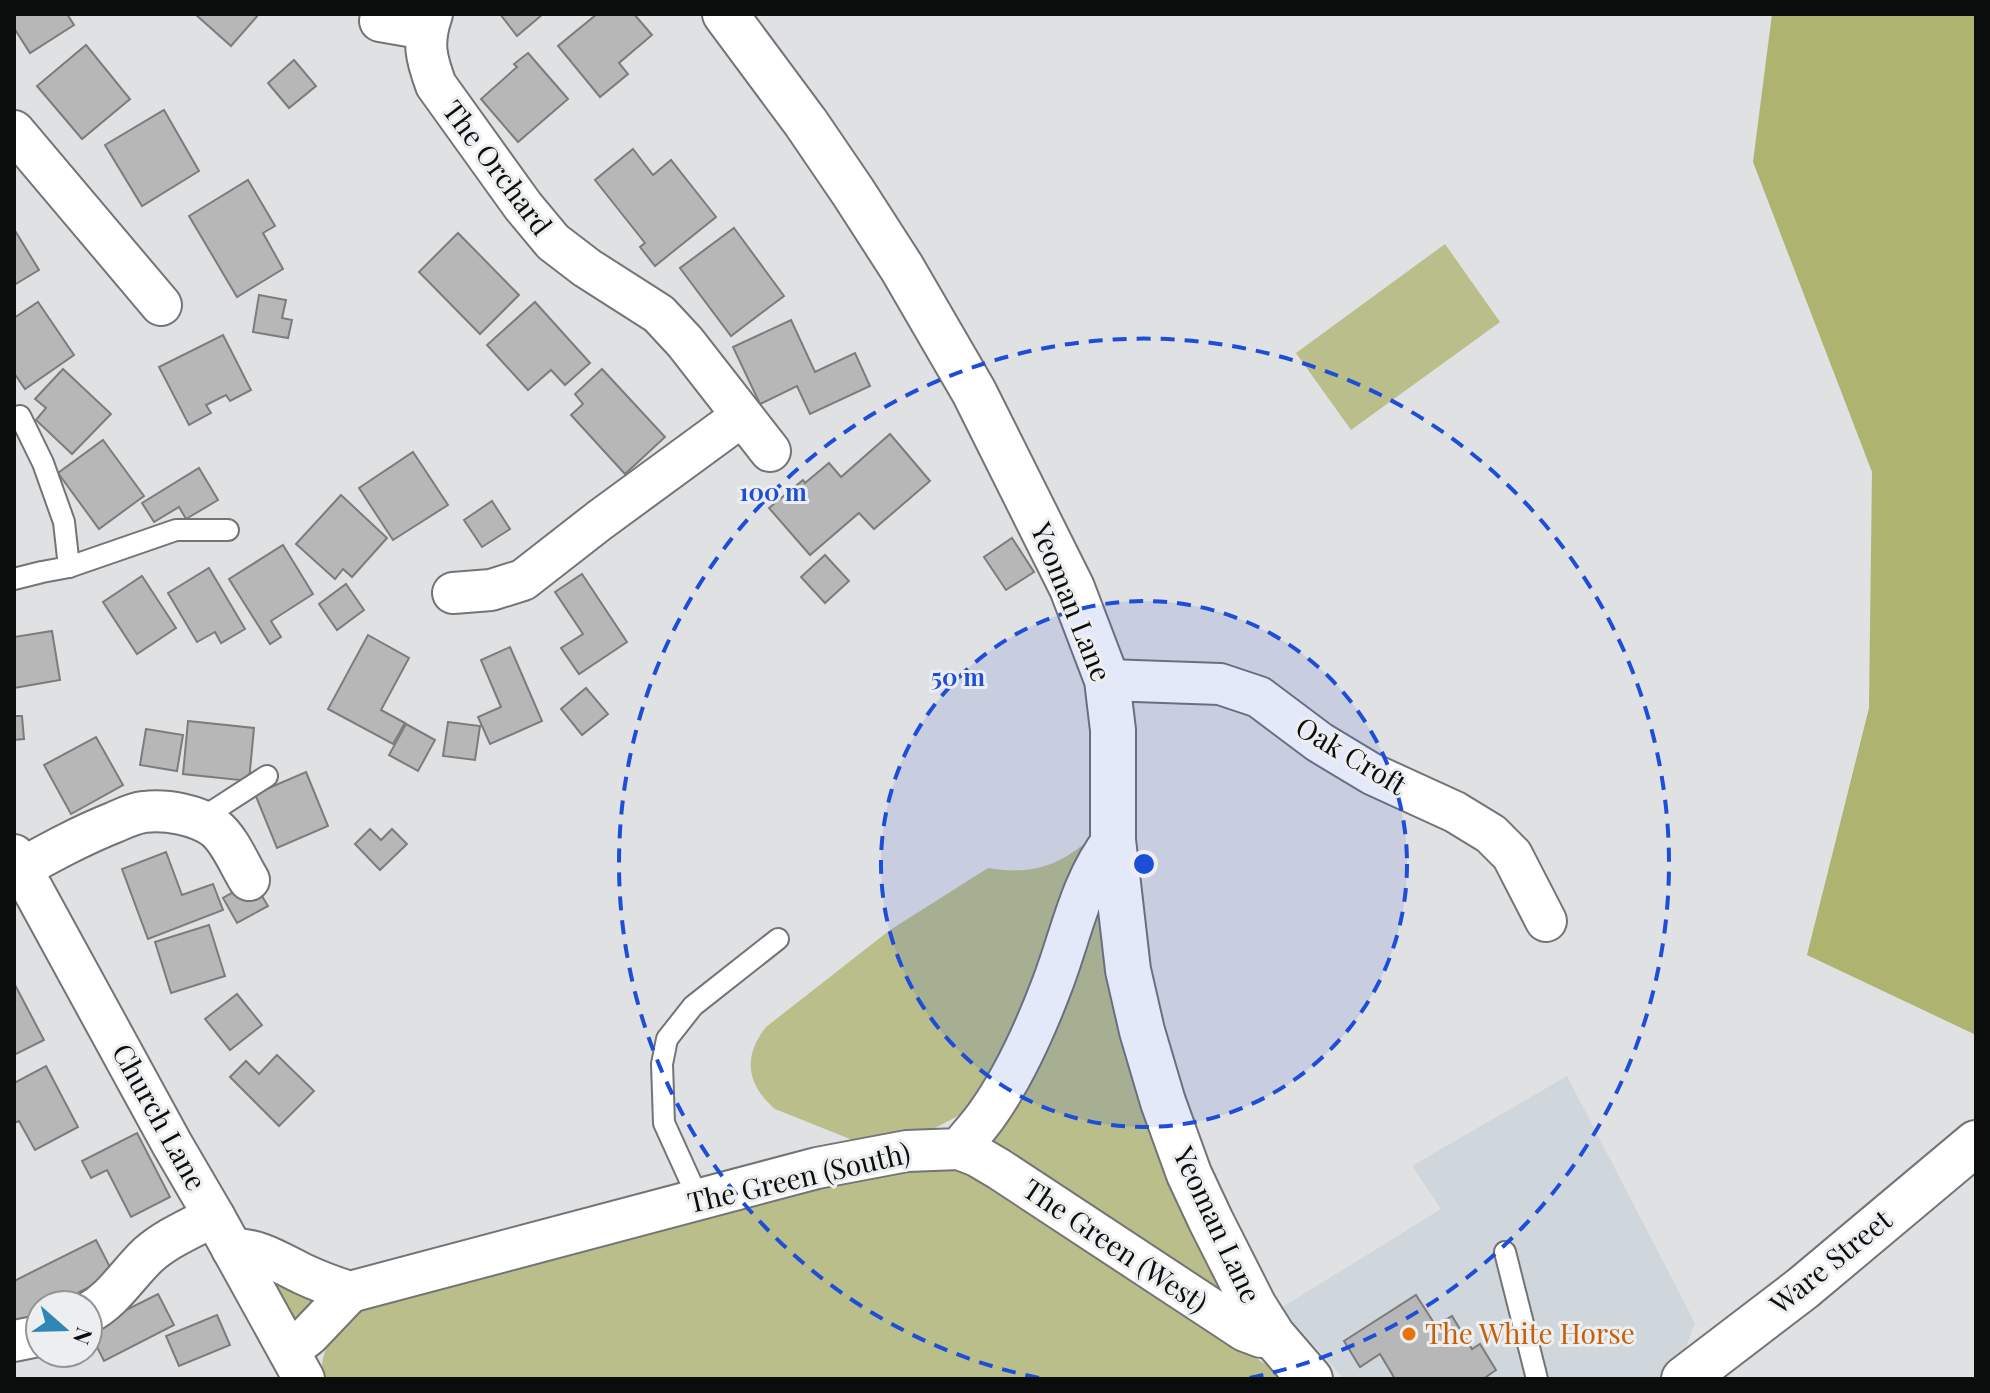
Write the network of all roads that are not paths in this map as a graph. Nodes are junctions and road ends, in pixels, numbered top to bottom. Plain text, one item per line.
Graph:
1 (725, 14) edge
2 (380, 21) dead end
3 (429, 22) edge
4 (14, 131) edge
5 (161, 305) dead end
6 (20, 416) dead end
7 (742, 416) junction
8 (770, 451) dead end
9 (228, 530) dead end
10 (69, 567) junction
11 (14, 579) edge
12 (453, 593) dead end
13 (1107, 680) junction
14 (267, 776) dead end
15 (199, 820) junction
16 (1113, 840) junction
17 (17, 862) edge
18 (249, 880) dead end
19 (1546, 921) dead end
20 (778, 939) dead end
21 (1976, 1143) edge
22 (959, 1149) junction
23 (699, 1200) junction
24 (223, 1233) junction
25 (1505, 1252) dead end
26 (350, 1292) junction
27 (104, 1303) edge
28 (1273, 1336) junction
29 (296, 1365) edge
30 (1310, 1379) edge
31 (1537, 1379) edge
32 (1684, 1379) edge

1 - 13 street, Yeoman Lane
2 - 3 street, The Orchard
3 - 7 street, The Orchard
4 - 5 street
6 - 10 lane
7 - 8 street, The Orchard
7 - 12 street
9 - 10 lane
10 - 11 lane
13 - 16 street, Yeoman Lane
13 - 19 street, Oak Croft
14 - 15 lane
15 - 17 street
15 - 18 street
16 - 22 street
16 - 28 street, Yeoman Lane
17 - 24 street, Church Lane
20 - 23 lane
21 - 32 street, Ware Street
22 - 23 street, The Green (South)
22 - 28 street, The Green (West)
23 - 26 street, The Green (South)
24 - 26 street
24 - 27 street
24 - 29 street, Church Lane
25 - 31 lane
26 - 29 street
28 - 30 street, Yeoman Lane

